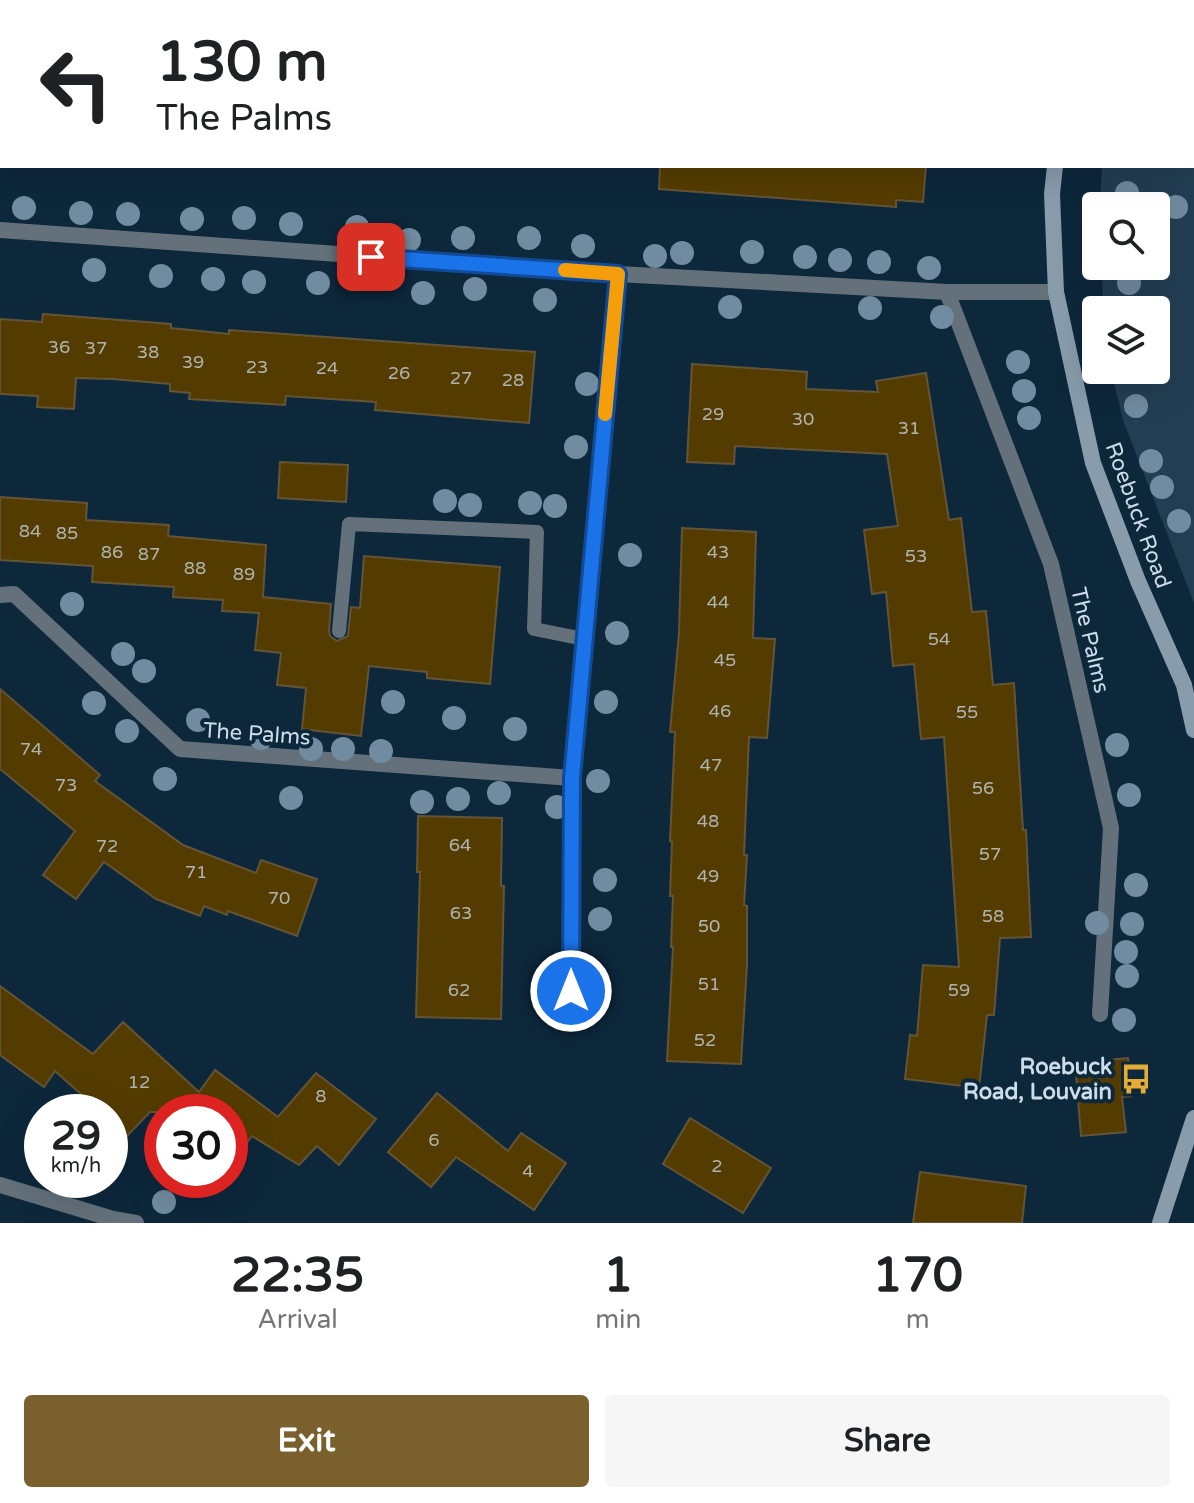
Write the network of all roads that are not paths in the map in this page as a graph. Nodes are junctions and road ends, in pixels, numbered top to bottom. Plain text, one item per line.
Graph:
1 (1055, 168) edge
2 (0, 230) edge
3 (618, 274) junction
4 (947, 292) junction
5 (1056, 292) junction
6 (0, 595) edge
7 (339, 631) dead end
8 (584, 639) junction
9 (1194, 730) edge
10 (572, 778) junction
11 (571, 991) dead end
12 (1100, 1014) dead end
13 (1194, 1118) edge
14 (0, 1185) edge
15 (136, 1223) edge
16 (1160, 1223) edge

1 - 5 street, Roebuck Road
2 - 3 street
3 - 4 street
3 - 8 street
4 - 5 street
4 - 12 street, The Palms
5 - 9 street, Roebuck Road
6 - 10 street, The Palms
7 - 8 lane
8 - 10 street
10 - 11 street
13 - 16 street
14 - 15 street

